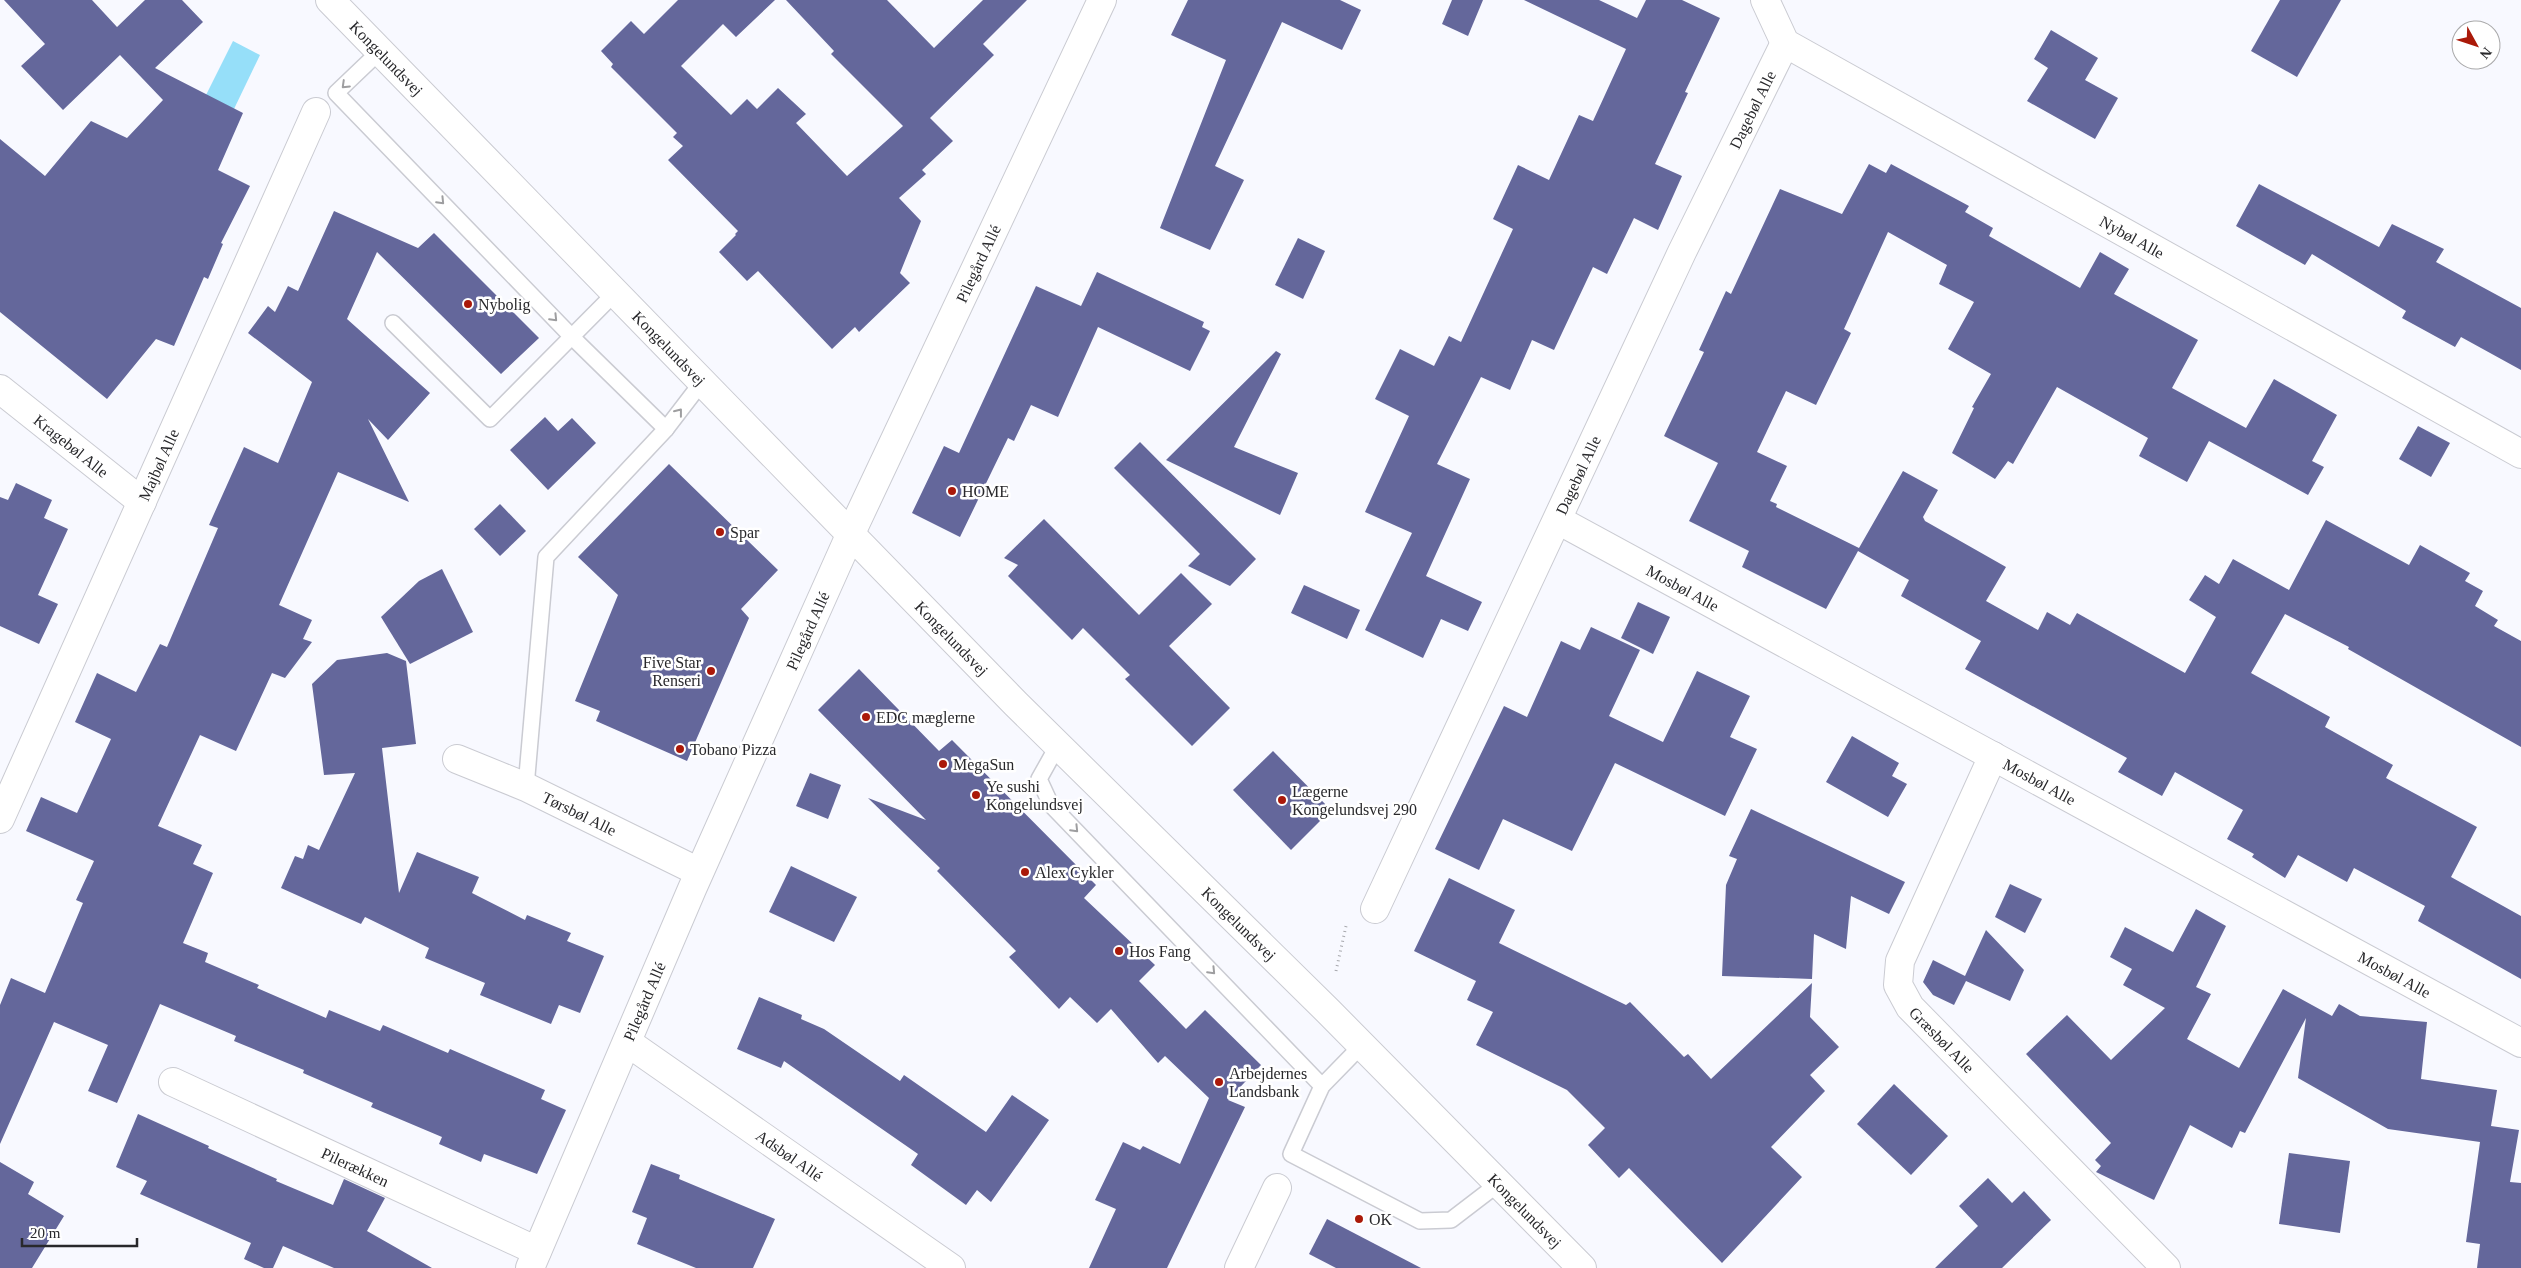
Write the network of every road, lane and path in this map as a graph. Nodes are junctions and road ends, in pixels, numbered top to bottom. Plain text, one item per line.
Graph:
1 (330, 0) edge
2 (1102, 0) edge
3 (1765, 0) edge
4 (1785, 43) junction
5 (380, 51) junction
6 (316, 112) dead end
7 (615, 293) junction
8 (393, 323) dead end
9 (572, 337) junction
10 (702, 382) junction
11 (0, 389) edge
12 (666, 430) junction
13 (2521, 454) edge
14 (142, 502) junction
15 (1558, 520) junction
16 (851, 533) junction
17 (1058, 745) junction
18 (1993, 756) junction
19 (457, 759) dead end
20 (526, 787) junction
21 (0, 819) edge
22 (699, 872) junction
23 (1375, 909) joint
24 (1328, 1011) junction
25 (627, 1042) junction
26 (2521, 1043) edge
27 (1362, 1045) junction
28 (173, 1082) dead end
29 (1322, 1086) junction
30 (1498, 1184) junction
31 (1277, 1188) dead end
32 (534, 1259) edge
33 (951, 1268) edge
34 (1239, 1268) edge
35 (1582, 1268) edge
36 (2166, 1268) edge

1 - 5 street, Kongelundsvej
2 - 16 street, Pilegård Allé
3 - 4 street
4 - 13 street, Nybøl Alle
4 - 15 street, Dagebøl Alle
5 - 7 street, Kongelundsvej
5 -> 9 lane
6 - 14 street, Majbøl Alle
7 - 9 lane
7 - 10 street, Kongelundsvej
8 - 9 lane
9 - 12 lane
12 -> 10 lane
10 - 16 street, Kongelundsvej
11 - 14 street, Kragebøl Alle
12 - 20 lane
14 - 21 street, Majbøl Alle
15 - 18 street, Mosbøl Alle
15 - 23 street, Dagebøl Alle
16 - 17 street, Kongelundsvej
16 - 22 street, Pilegård Allé
17 - 24 street, Kongelundsvej
17 -> 29 lane
18 - 26 street, Mosbøl Alle
18 - 36 street, Græsbøl Alle
19 - 20 street, Tørsbøl Alle
20 - 22 street, Tørsbøl Alle
22 - 25 street, Pilegård Allé
23 - 24 path
24 - 27 street, Kongelundsvej
25 - 32 street, Pilegård Allé
25 - 33 street, Adsbøl Allé
27 - 29 lane
27 - 30 street, Kongelundsvej
28 - 32 street, Pilerækken
29 - 30 lane
30 - 35 street, Kongelundsvej
31 - 34 street

